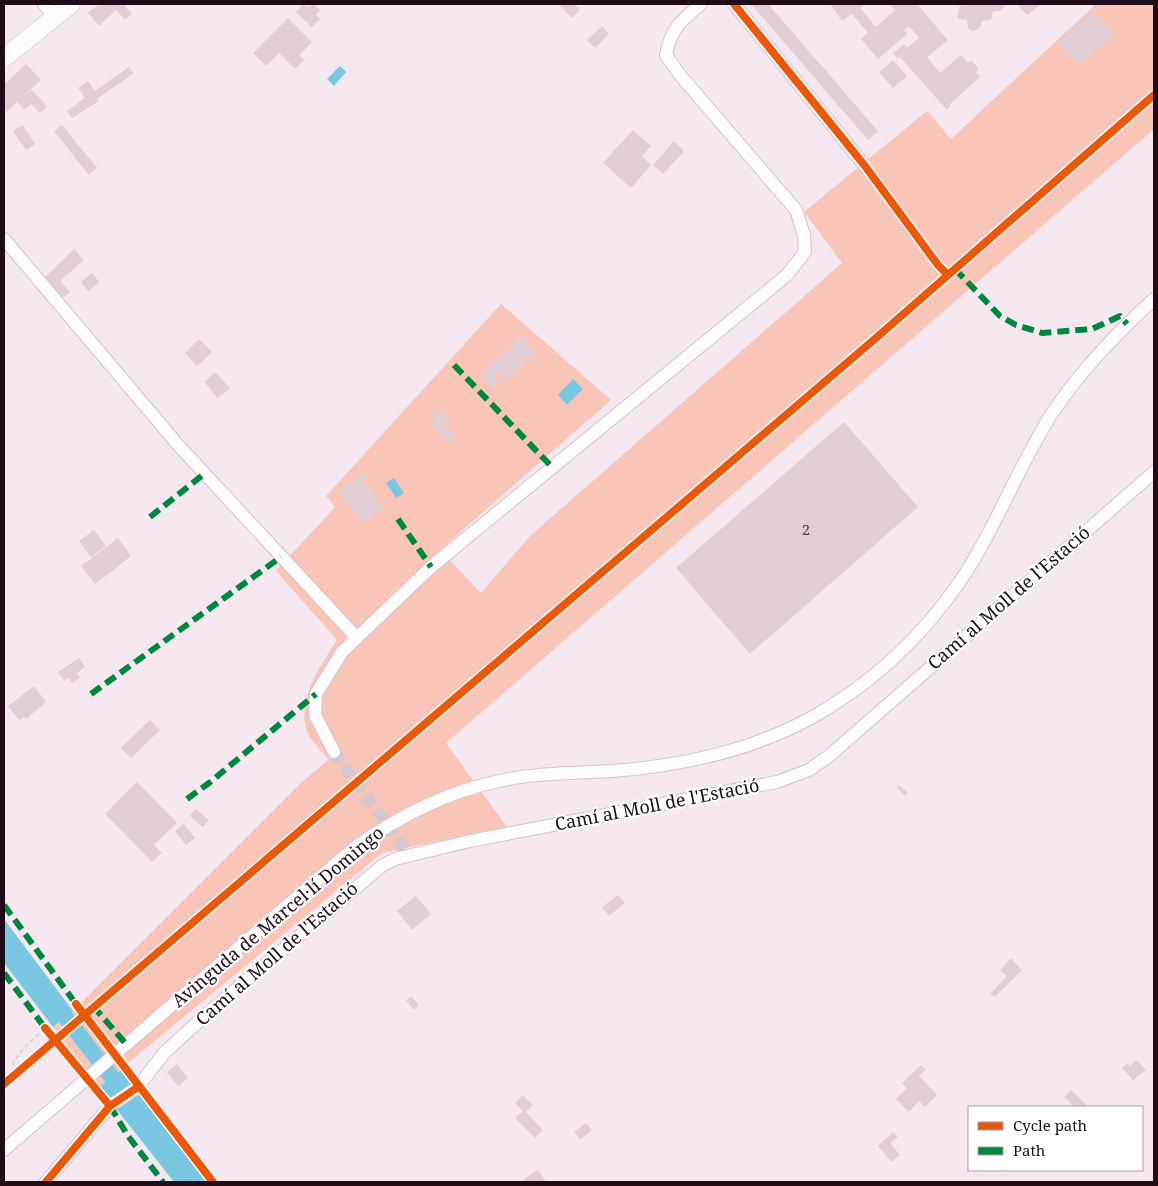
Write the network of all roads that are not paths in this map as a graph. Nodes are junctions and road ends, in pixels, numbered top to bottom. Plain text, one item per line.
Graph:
1 (71, 4) edge
2 (701, 4) edge
3 (734, 4) edge
4 (49, 10) edge
5 (4, 58) edge
6 (865, 166) dead end
7 (4, 239) edge
8 (1154, 299) edge
9 (1154, 472) edge
10 (357, 638) junction
11 (334, 752) tunnel mouth
12 (4, 1150) edge
13 (46, 1182) edge

1 - 4 street
2 - 10 street
3 - 6 street
4 - 5 street
7 - 10 street
8 - 12 street, Avinguda de Marcel·lí Domingo
9 - 13 street, Camí al Moll de l'Estació
10 - 11 street

